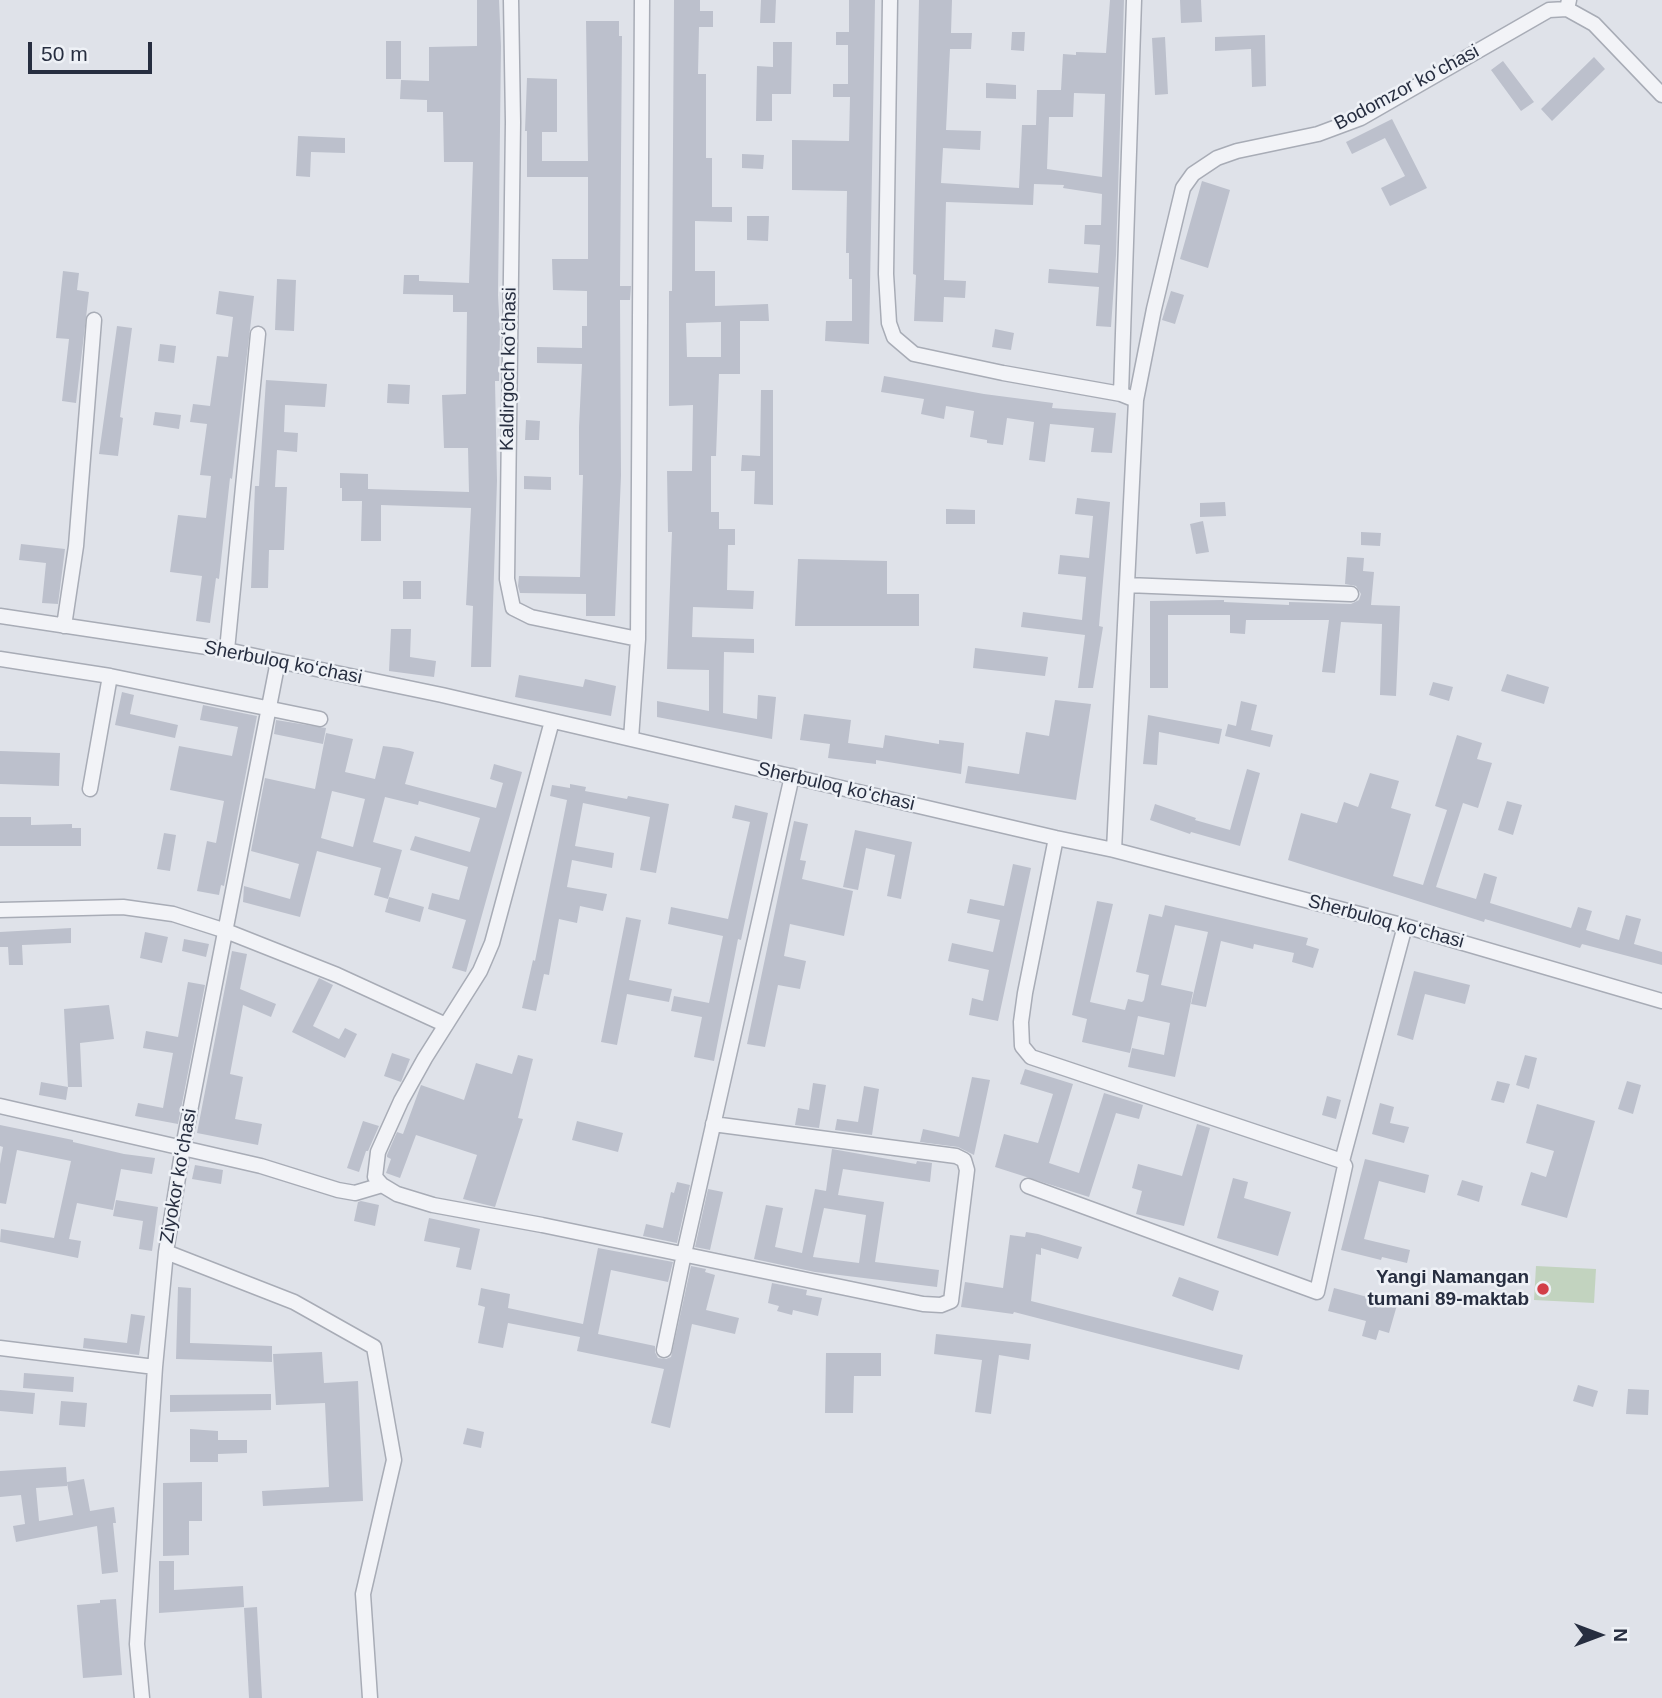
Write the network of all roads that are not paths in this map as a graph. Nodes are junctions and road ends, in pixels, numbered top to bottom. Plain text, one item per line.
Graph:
1 (511, 0) edge
2 (642, 0) edge
3 (890, 0) edge
4 (1134, 0) edge
5 (1568, 5) edge
6 (1662, 95) edge
7 (94, 320) dead end
8 (258, 334) dead end
9 (1121, 394) junction
10 (1136, 400) junction
11 (1128, 585) junction
12 (1350, 594) dead end
13 (0, 616) edge
14 (64, 626) junction
15 (638, 639) junction
16 (227, 650) junction
17 (0, 659) edge
18 (278, 661) junction
19 (110, 676) junction
20 (267, 709) junction
21 (320, 719) dead end
22 (552, 721) junction
23 (631, 739) junction
24 (792, 776) junction
25 (90, 789) dead end
26 (1056, 838) junction
27 (1114, 849) junction
28 (0, 910) edge
29 (1405, 926) junction
30 (226, 931) junction
31 (1662, 1001) edge
32 (446, 1025) junction
33 (0, 1106) edge
34 (713, 1124) junction
35 (183, 1147) junction
36 (1342, 1161) junction
37 (382, 1185) junction
38 (1028, 1186) dead end
39 (166, 1252) junction
40 (684, 1254) junction
41 (0, 1348) edge
42 (664, 1350) dead end
43 (155, 1367) junction
44 (142, 1698) edge
45 (370, 1698) edge

1 - 15 street, Kaldirgoch koʻchasi
2 - 15 street
3 - 9 street
4 - 9 street
5 - 6 street
5 - 10 street, Bodomzor koʻchasi
7 - 14 street
8 - 16 street
9 - 10 street
10 - 11 street, Bodomzor koʻchasi
11 - 12 street
11 - 27 street, Bodomzor koʻchasi
13 - 14 street, Sherbuloq koʻchasi
14 - 16 street, Sherbuloq koʻchasi
15 - 23 street
16 - 18 street, Sherbuloq koʻchasi
17 - 19 street
18 - 20 street, Ziyokor koʻchasi
18 - 22 street, Sherbuloq koʻchasi
19 - 20 street
19 - 25 street
20 - 21 street
20 - 30 street, Ziyokor koʻchasi
22 - 23 street, Sherbuloq koʻchasi
22 - 32 street
23 - 24 street, Sherbuloq koʻchasi
24 - 26 street, Sherbuloq koʻchasi
24 - 34 street
26 - 27 street, Sherbuloq koʻchasi
26 - 36 street
27 - 29 street, Sherbuloq koʻchasi
28 - 30 street
29 - 31 street, Sherbuloq koʻchasi
29 - 36 street
30 - 32 street
30 - 35 street, Ziyokor koʻchasi
32 - 37 street
33 - 35 street
34 - 40 street
34 - 40 street
35 - 37 street
35 - 39 street, Ziyokor koʻchasi
36 - 38 street
37 - 40 street
39 - 43 street, Ziyokor koʻchasi
39 - 45 street
40 - 42 street
41 - 43 street
43 - 44 street, Ziyokor koʻchasi

